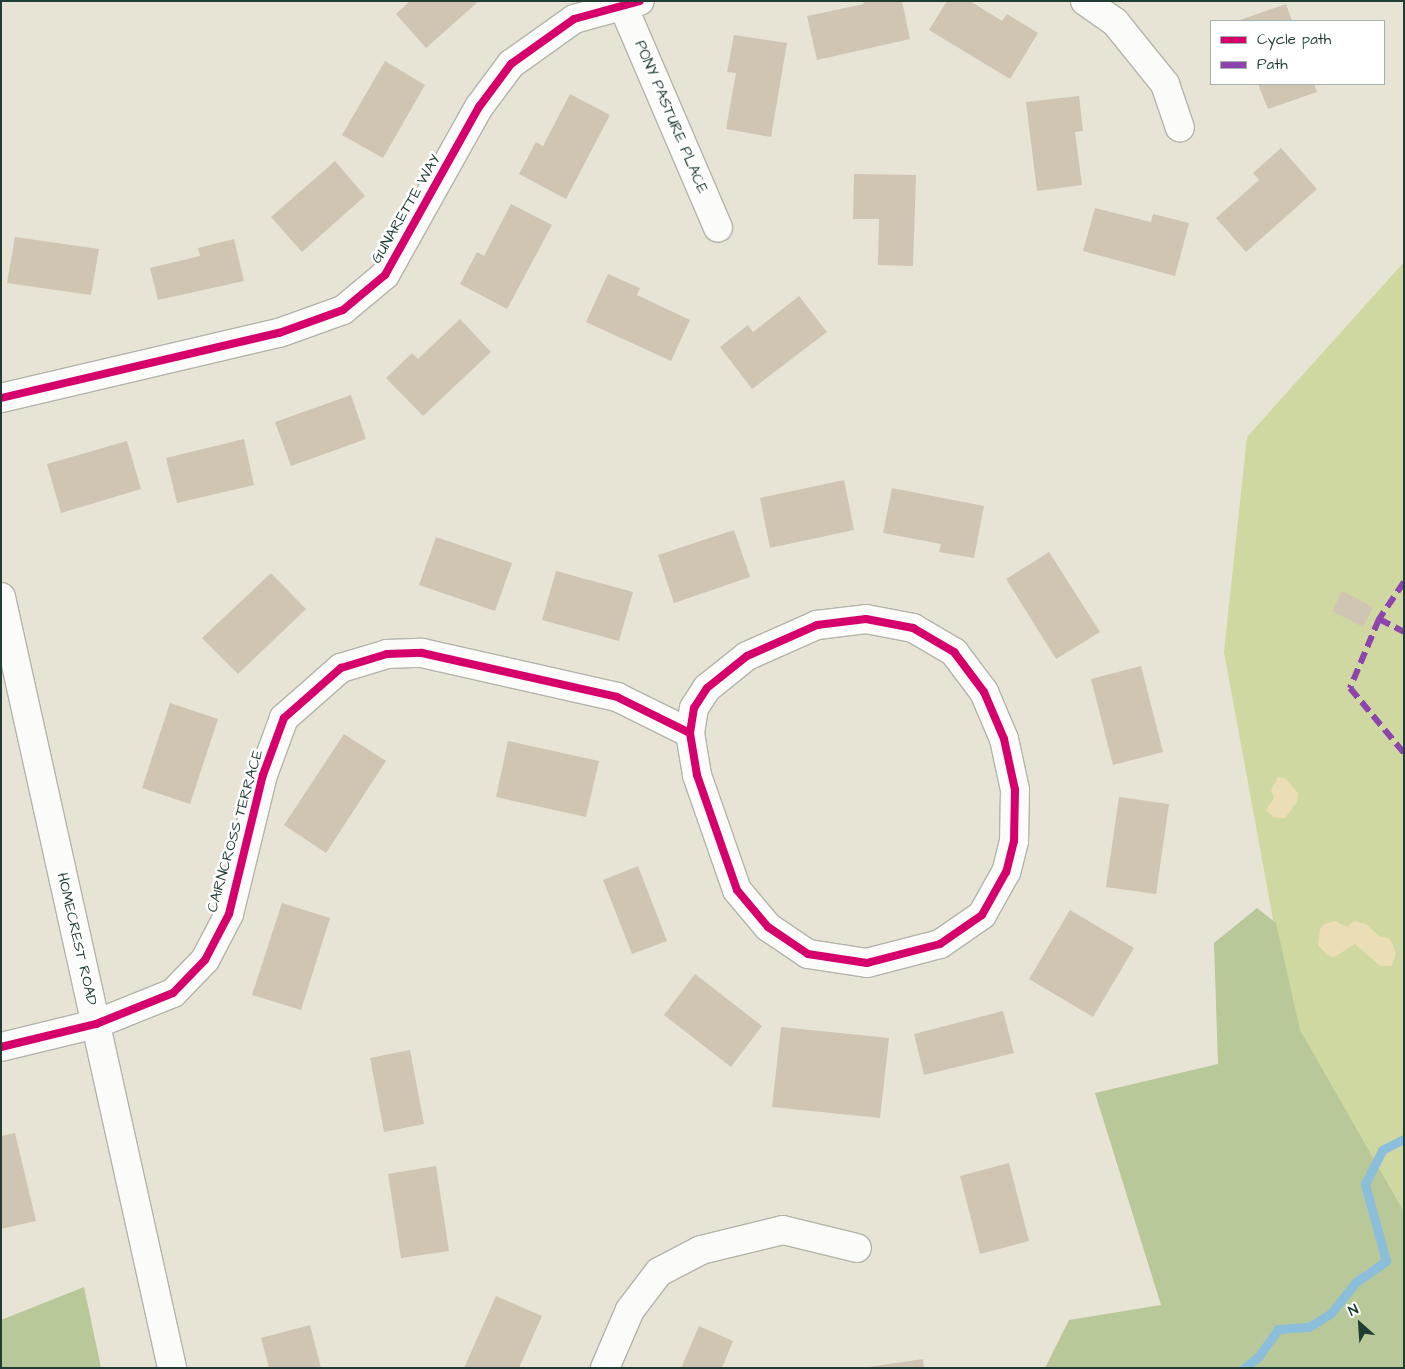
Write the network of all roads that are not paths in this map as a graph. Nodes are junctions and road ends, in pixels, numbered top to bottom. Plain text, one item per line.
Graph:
1 (1085, 1) edge
2 (632, 4) edge
3 (1180, 128) dead end
4 (718, 228) dead end
5 (1, 398) edge
6 (1, 597) edge
7 (690, 733) junction
8 (96, 1024) junction
9 (1, 1047) edge
10 (857, 1248) dead end
11 (172, 1368) edge
12 (604, 1368) edge

1 - 3 street
2 - 4 street, PONY PASTURE PLACE
2 - 5 street, GUNARETTE WAY
6 - 8 street, HOMECREST ROAD
7 - 7 street
7 - 8 street, CAIRNCROSS TERRACE
8 - 9 street, CAIRNCROSS TERRACE
8 - 11 street, HOMECREST ROAD
10 - 12 street

